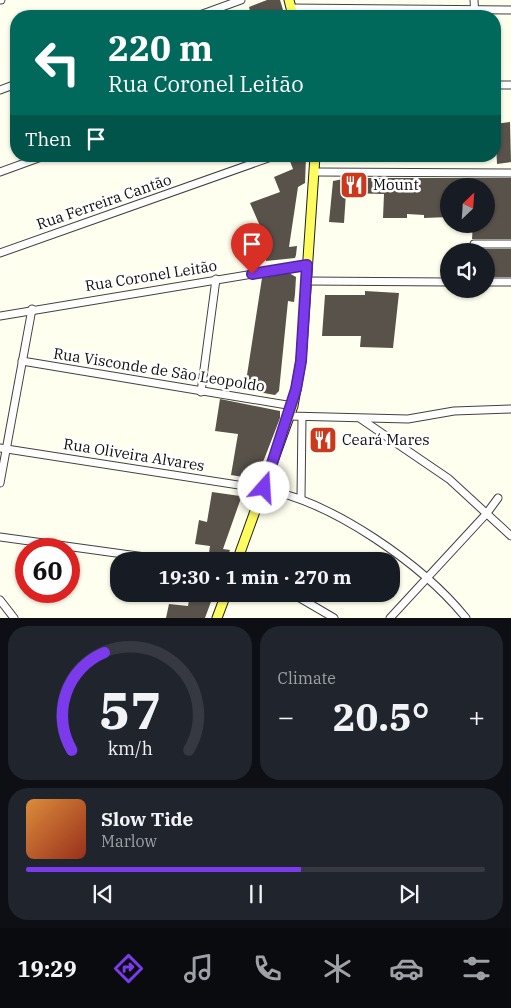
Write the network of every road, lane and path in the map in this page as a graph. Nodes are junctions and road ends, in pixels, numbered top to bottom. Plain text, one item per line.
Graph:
1 (241, 0) edge
2 (291, 8) edge
3 (213, 10) edge
4 (365, 10) edge
5 (28, 162) edge
6 (257, 162) edge
7 (315, 162) edge
8 (0, 172) edge
9 (316, 172) junction
10 (511, 173) edge
11 (495, 244) edge
12 (511, 244) edge
13 (0, 253) edge
14 (307, 265) junction
15 (216, 279) junction
16 (306, 281) junction
17 (440, 282) edge
18 (495, 282) edge
19 (511, 282) edge
20 (32, 310) junction
21 (0, 316) edge
22 (22, 361) junction
23 (201, 392) junction
24 (292, 406) junction
25 (511, 409) edge
26 (289, 416) junction
27 (302, 416) junction
28 (360, 418) junction
29 (3, 449) edge
30 (0, 483) edge
31 (264, 488) junction
32 (301, 498) junction
33 (498, 498) dead end
34 (488, 513) junction
35 (511, 536) edge
36 (0, 537) edge
37 (110, 552) edge
38 (240, 552) edge
39 (426, 577) junction
40 (0, 600) edge
41 (223, 602) edge
42 (307, 602) edge
43 (14, 618) edge
44 (217, 618) edge
45 (334, 618) edge
46 (390, 618) edge
47 (466, 618) edge

1 - 3 street
2 - 4 street
5 - 8 street
6 - 13 street, Rua Ferreira Cantão
7 - 9 main road
9 - 10 street
9 - 14 main road
11 - 12 street
14 - 15 street, Rua Coronel Leitão
14 - 16 main road
15 - 20 street, Rua Coronel Leitão
15 - 23 street
16 - 17 street
16 - 24 main road
18 - 19 street
20 - 21 street, Rua Coronel Leitão
20 - 22 street
22 - 23 street, Rua Visconde de São Leopoldo
22 - 29 street
23 - 24 street, Rua Visconde de São Leopoldo
24 - 26 main road
25 - 28 street
26 - 27 street
26 - 31 main road
27 - 28 street
27 - 32 street
28 - 34 street
29 - 30 street
29 - 31 street, Rua Oliveira Alvares
31 - 32 street, Rua Oliveira Alvares
31 - 38 main road
32 - 39 street, Rua Oliveira Alvares
33 - 34 street
34 - 35 street
34 - 39 street
36 - 37 street
39 - 46 street
39 - 47 street, Rua Oliveira Alvares
40 - 43 street
41 - 44 main road
42 - 45 street

